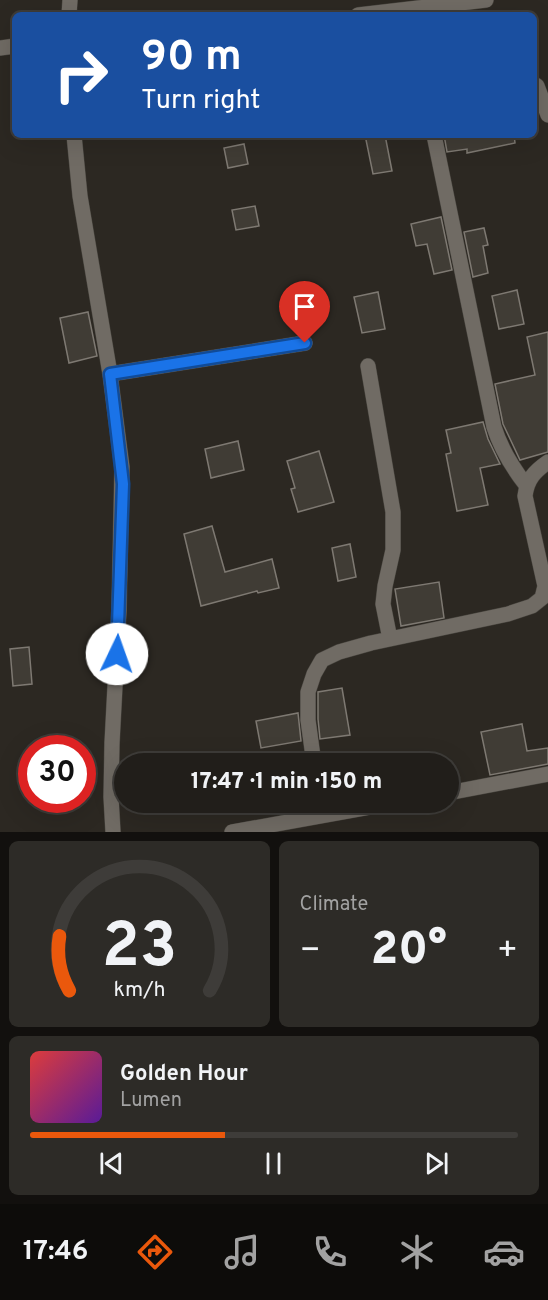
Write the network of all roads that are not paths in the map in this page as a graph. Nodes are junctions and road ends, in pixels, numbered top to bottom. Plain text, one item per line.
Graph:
1 (486, 0) edge
2 (384, 12) edge
3 (537, 86) edge
4 (548, 115) edge
5 (74, 138) edge
6 (435, 138) edge
7 (305, 343) dead end
8 (369, 366) dead end
9 (110, 374) junction
10 (548, 462) edge
11 (526, 485) junction
12 (390, 639) junction
13 (312, 753) edge
14 (548, 774) edge
15 (459, 791) edge
16 (306, 813) edge
17 (113, 832) edge
18 (232, 832) edge

1 - 2 street
3 - 4 street
5 - 9 street
6 - 11 street
7 - 9 street
8 - 12 street
9 - 17 street
10 - 11 street
11 - 12 street
12 - 13 street
14 - 15 street
16 - 18 street

